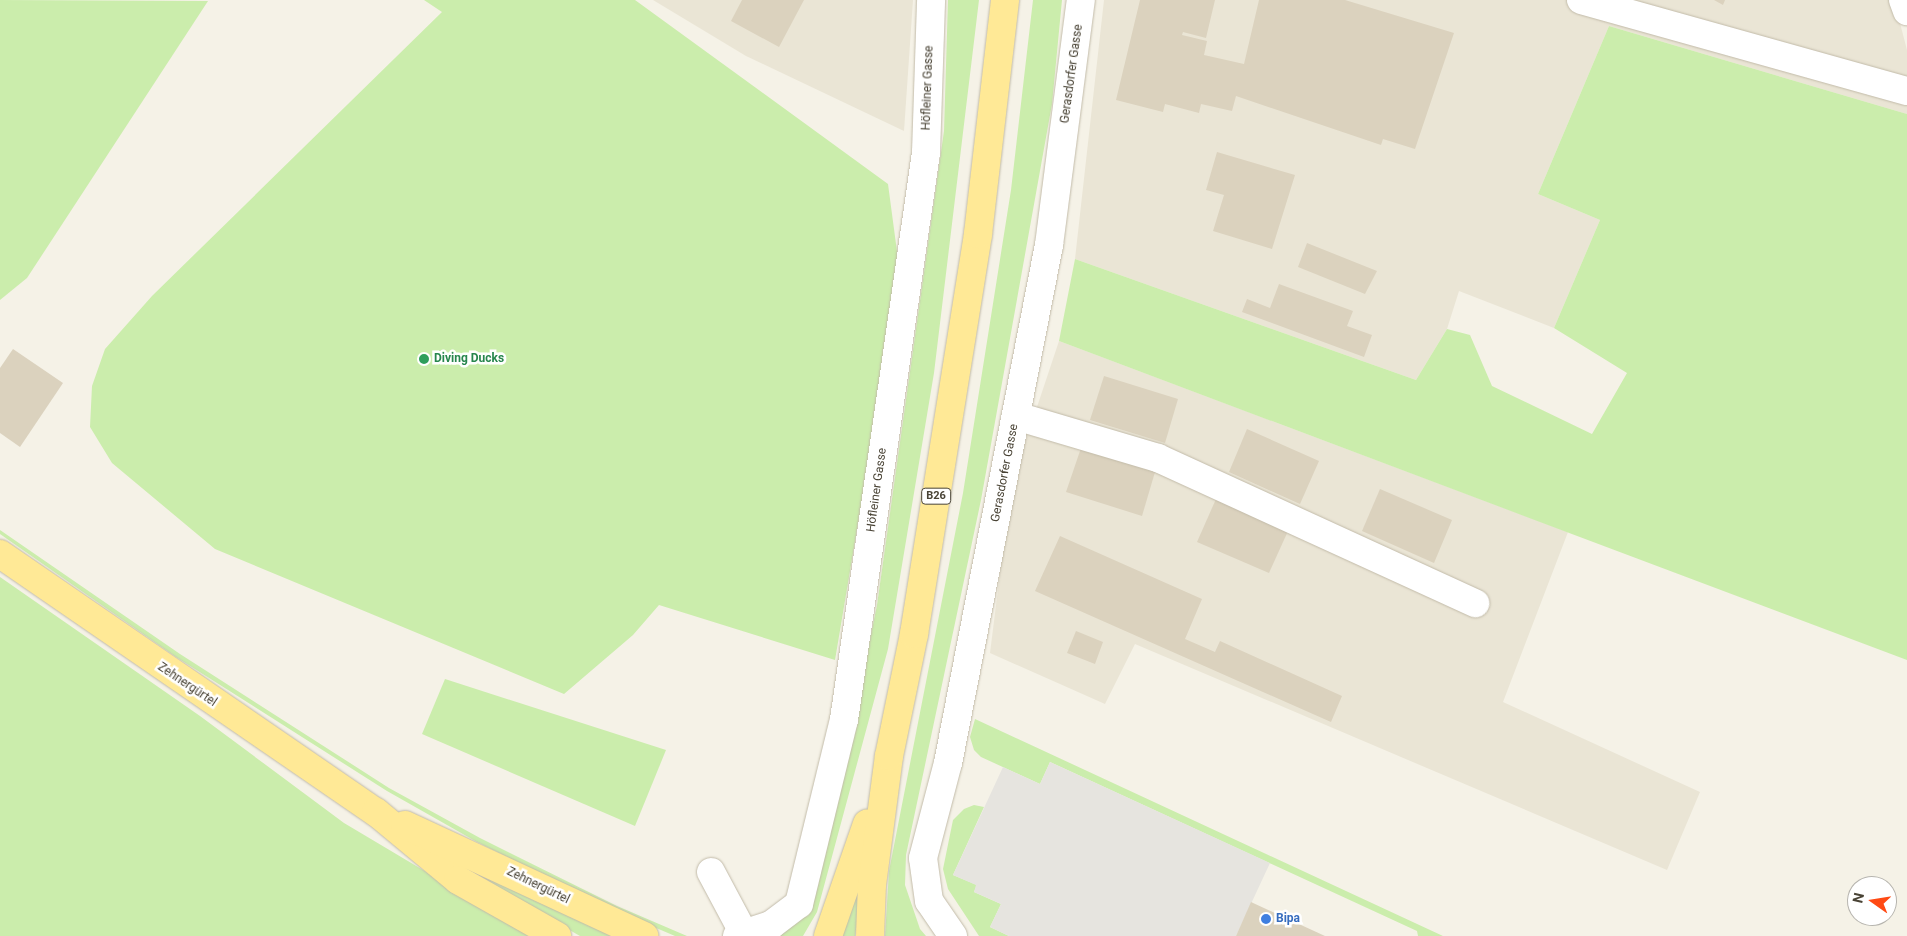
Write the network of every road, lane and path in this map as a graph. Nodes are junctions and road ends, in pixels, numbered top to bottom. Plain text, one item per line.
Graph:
1 (931, 0) edge
2 (1005, 0) edge
3 (1081, 0) edge
4 (1582, 0) edge
5 (1904, 0) edge
6 (1907, 11) edge
7 (1907, 91) edge
8 (1016, 416) junction
9 (0, 554) edge
10 (1475, 603) dead end
11 (889, 756) junction
12 (376, 812) junction
13 (711, 872) dead end
14 (740, 934) edge
15 (557, 936) edge
16 (644, 936) edge
17 (828, 936) edge
18 (870, 936) edge
19 (953, 936) edge

1 - 14 street, Höfleiner Gasse
2 - 11 main road, B26
3 - 8 street, Gerasdorfer Gasse
4 - 7 street
5 - 6 street
8 - 10 street
8 - 19 street, Gerasdorfer Gasse
9 - 12 main road, Zehnergürtel
11 - 17 main road, B26
11 - 18 main road, B26
12 - 15 main road, Zehnergürtel
12 - 16 main road, Zehnergürtel
13 - 14 street

